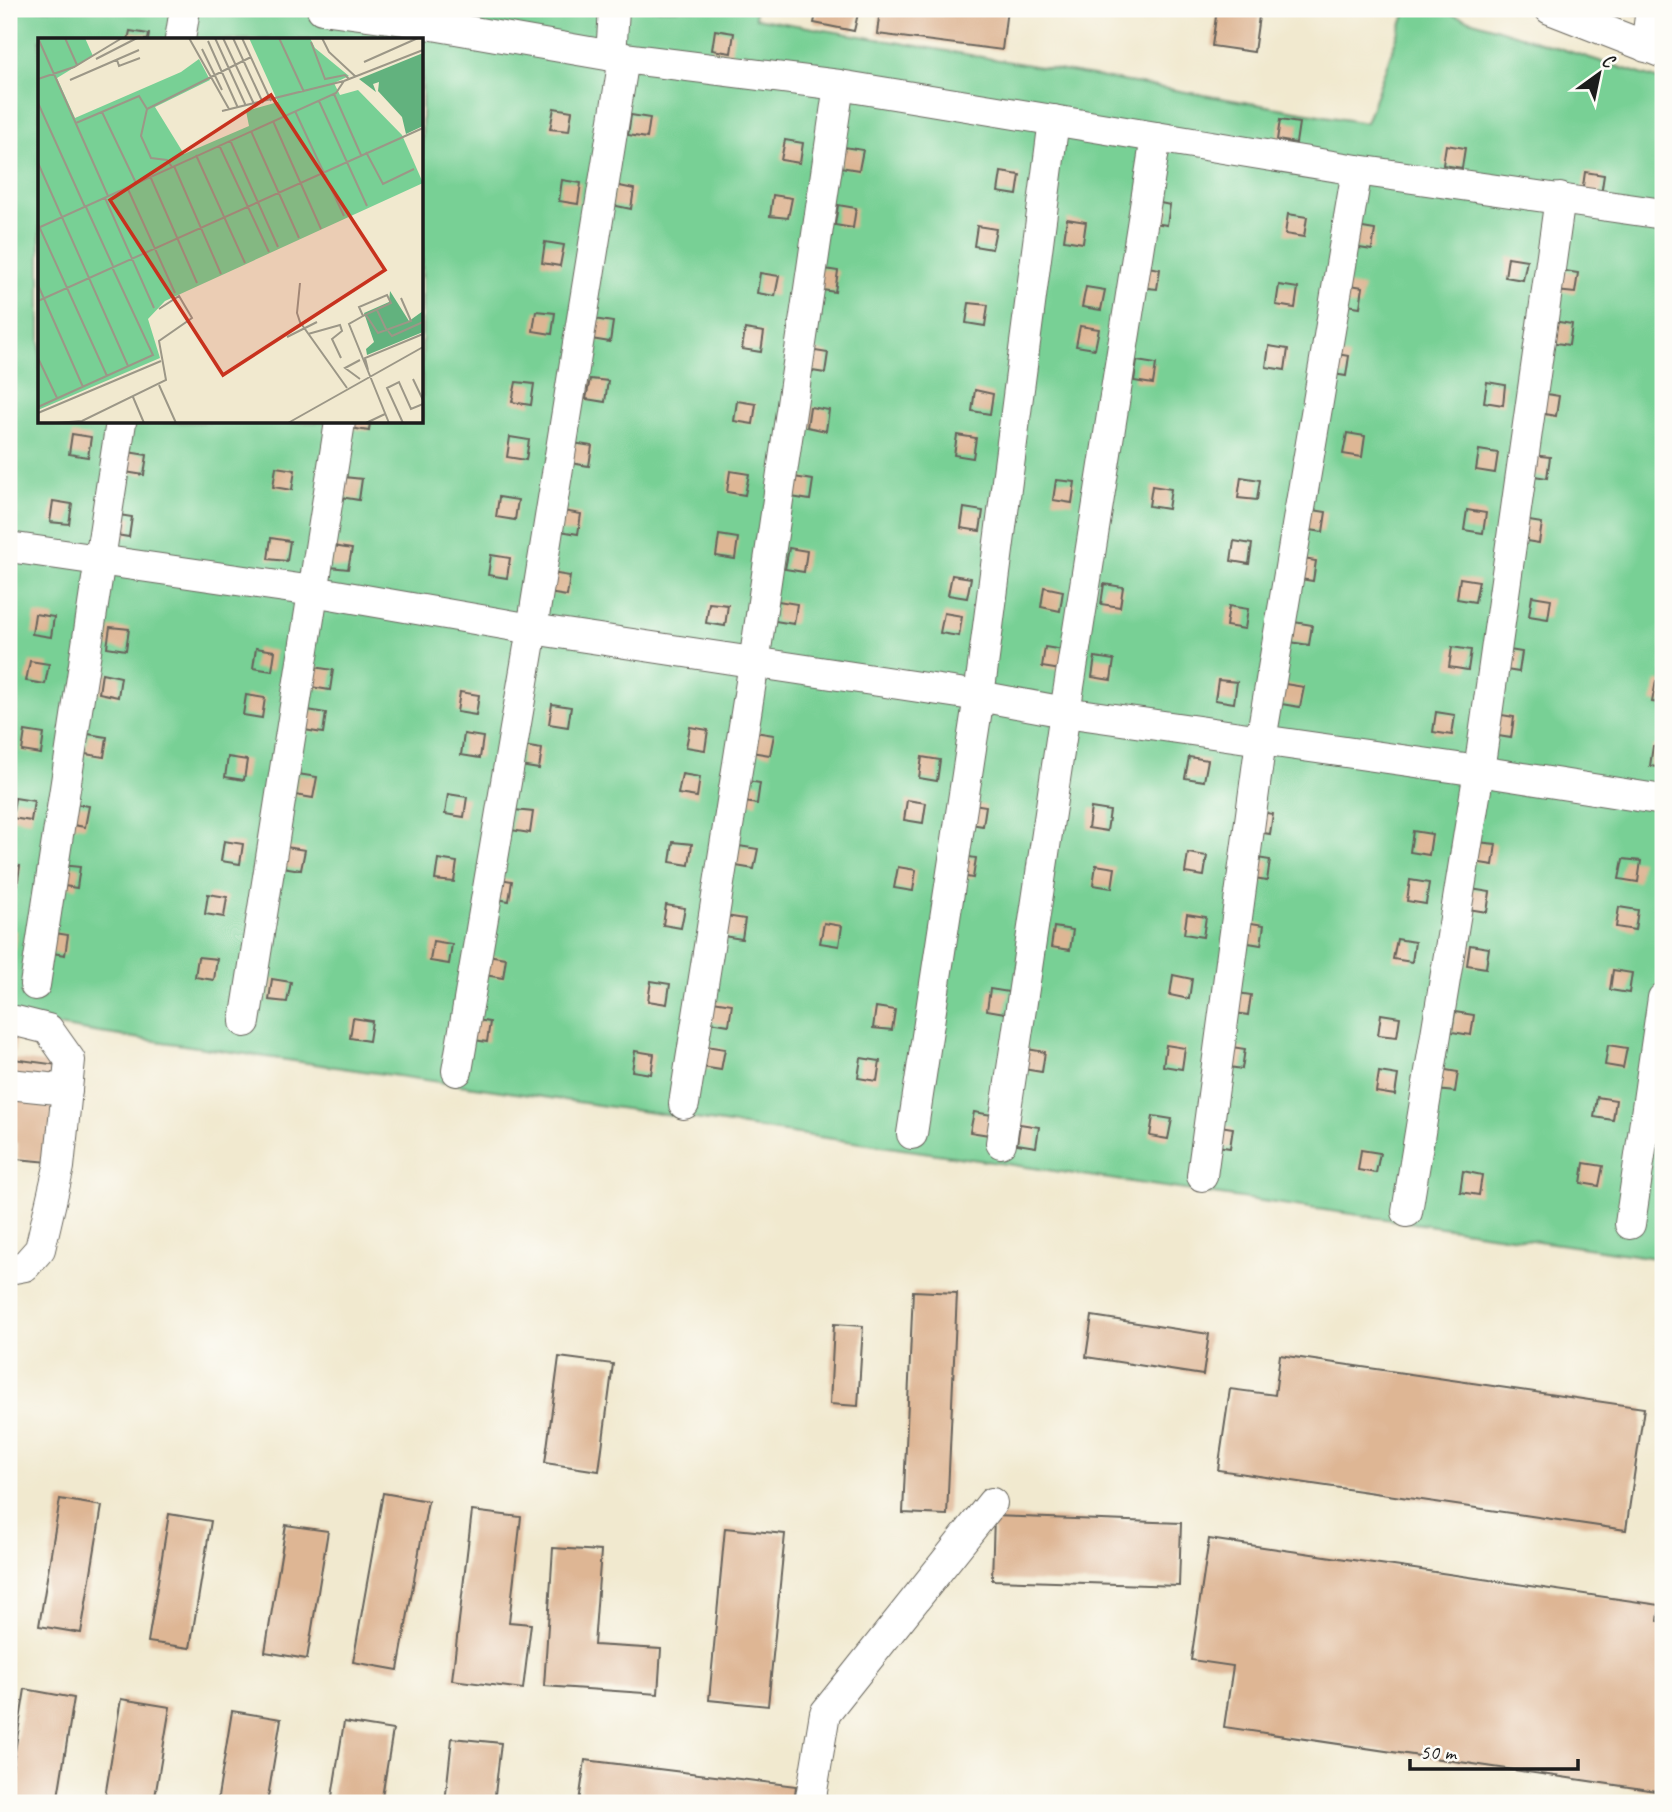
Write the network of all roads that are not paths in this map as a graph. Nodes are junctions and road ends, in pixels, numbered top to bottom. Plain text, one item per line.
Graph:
1 (185, 9) edge
2 (322, 9) edge
3 (614, 9) edge
4 (1651, 9) edge
5 (1567, 12) edge
6 (402, 30) edge
7 (180, 38) edge
8 (1654, 50) edge
9 (618, 57) junction
10 (839, 85) junction
11 (1054, 120) junction
12 (1156, 137) junction
13 (1357, 170) junction
14 (1560, 198) junction
15 (1663, 214) edge
16 (121, 424) edge
17 (340, 424) edge
18 (9, 547) edge
19 (100, 560) junction
20 (313, 592) junction
21 (532, 629) junction
22 (754, 663) junction
23 (979, 696) junction
24 (1065, 712) junction
25 (1261, 740) junction
26 (1479, 771) junction
27 (1663, 800) edge
28 (35, 985) dead end
29 (1663, 998) edge
30 (9, 1021) edge
31 (245, 1022) dead end
32 (457, 1071) dead end
33 (9, 1084) edge
34 (67, 1090) junction
35 (684, 1104) dead end
36 (912, 1134) dead end
37 (1001, 1143) dead end
38 (1202, 1176) dead end
39 (1406, 1212) dead end
40 (1630, 1224) dead end
41 (9, 1269) edge
42 (992, 1503) dead end
43 (810, 1803) edge

1 - 7 street
2 - 6 street
3 - 9 street
4 - 8 street
5 - 8 street
6 - 9 street
9 - 10 street
9 - 21 street
10 - 11 street
10 - 22 street
11 - 12 street
11 - 23 street
12 - 13 street
12 - 24 street
13 - 14 street
13 - 25 street
14 - 15 street
14 - 26 street
16 - 19 street
17 - 20 street
18 - 19 street
19 - 20 street
19 - 28 street
20 - 21 street
20 - 31 street
21 - 22 street
21 - 32 street
22 - 23 street
22 - 35 street
23 - 24 street
23 - 36 street
24 - 25 street
24 - 37 street
25 - 26 street
25 - 38 street
26 - 27 street
26 - 39 street
29 - 40 street
30 - 34 street
33 - 34 street
34 - 41 street
42 - 43 street

